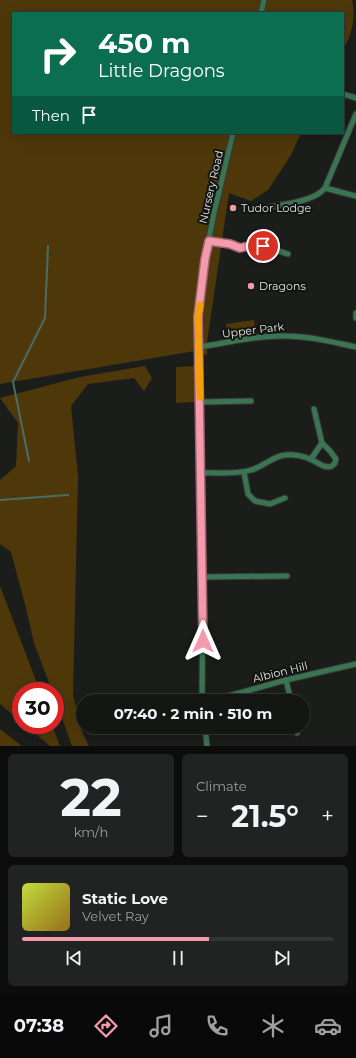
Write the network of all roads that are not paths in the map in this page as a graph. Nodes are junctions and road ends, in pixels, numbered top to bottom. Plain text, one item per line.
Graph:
1 (264, 0) edge
2 (261, 12) edge
3 (344, 94) edge
4 (356, 98) edge
5 (356, 114) edge
6 (233, 134) edge
7 (325, 188) junction
8 (356, 196) edge
9 (270, 207) dead end
10 (209, 241) junction
11 (288, 254) dead end
12 (356, 313) edge
13 (356, 318) edge
14 (199, 347) junction
15 (356, 347) edge
16 (251, 401) dead end
17 (200, 402) junction
18 (314, 409) dead end
19 (322, 443) junction
20 (312, 459) junction
21 (244, 472) junction
22 (201, 473) junction
23 (285, 498) dead end
24 (287, 576) dead end
25 (203, 577) junction
26 (356, 664) edge
27 (286, 680) junction
28 (202, 694) edge
29 (235, 694) edge
30 (289, 694) edge
31 (206, 734) edge
32 (207, 746) edge

1 - 2 street
3 - 4 street
5 - 7 street
6 - 10 street, Nursery Road
7 - 8 street
7 - 9 street
10 - 11 street
10 - 14 street, Nursery Road
12 - 13 street
14 - 15 street, Upper Park
14 - 17 street, Nursery Road
16 - 17 street
17 - 22 street, Nursery Road
18 - 19 street
19 - 20 street
19 - 20 street
20 - 21 street
21 - 22 street
21 - 23 street
22 - 25 street, Nursery Road
24 - 25 street
25 - 28 street, Nursery Road
26 - 27 street, Albion Hill
27 - 29 street, Albion Hill
27 - 30 street
31 - 32 street

